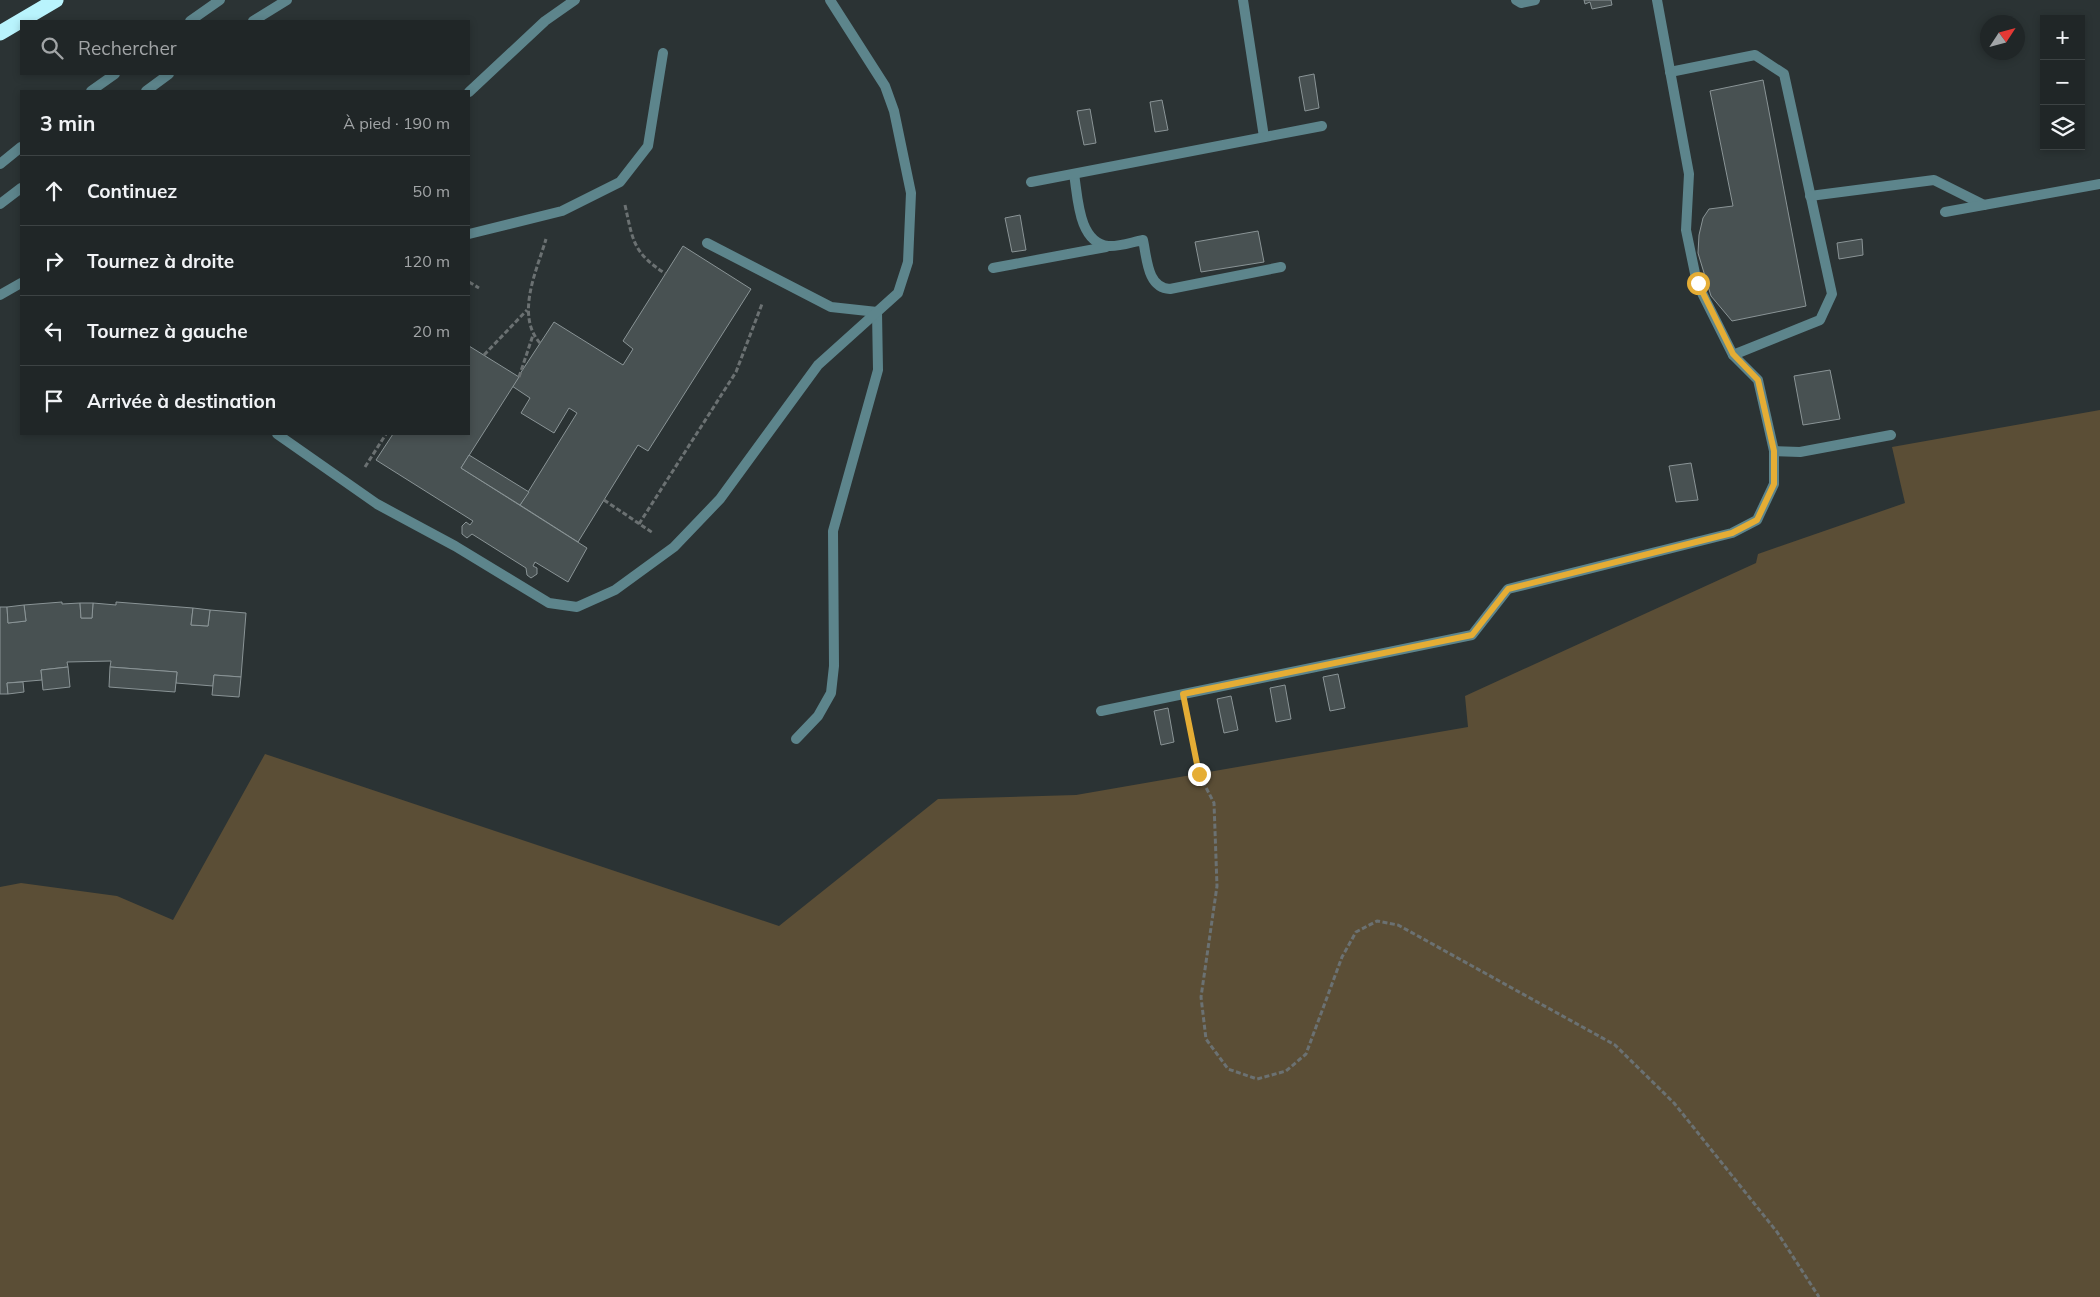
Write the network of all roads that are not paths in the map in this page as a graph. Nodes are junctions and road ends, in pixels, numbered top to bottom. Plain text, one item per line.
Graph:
1 (56, 0) edge
2 (220, 0) edge
3 (287, 0) edge
4 (574, 0) edge
5 (830, 0) edge
6 (1243, 0) edge
7 (1516, 0) edge
8 (1535, 0) edge
9 (1657, 0) edge
10 (22, 20) edge
11 (191, 20) edge
12 (255, 20) edge
13 (20, 21) edge
14 (0, 33) edge
15 (663, 53) dead end
16 (1670, 72) junction
17 (114, 75) edge
18 (168, 75) edge
19 (92, 90) edge
20 (147, 90) edge
21 (470, 91) edge
22 (1322, 126) dead end
23 (1264, 137) junction
24 (20, 148) edge
25 (0, 164) edge
26 (1074, 174) junction
27 (1031, 182) dead end
28 (2100, 184) edge
29 (20, 189) edge
30 (1810, 196) junction
31 (0, 204) edge
32 (1984, 205) junction
33 (1945, 212) dead end
34 (470, 234) edge
35 (708, 243) dead end
36 (1109, 246) junction
37 (1281, 267) dead end
38 (993, 268) dead end
39 (20, 284) edge
40 (0, 295) edge
41 (877, 312) junction
42 (1733, 354) junction
43 (277, 435) edge
44 (1891, 435) dead end
45 (1774, 451) junction
46 (1101, 711) dead end
47 (796, 739) dead end

1 - 10 highway
2 - 11 street
3 - 12 street
4 - 21 street
5 - 41 street
6 - 23 street
7 - 8 street
9 - 16 street
13 - 14 highway
15 - 34 street
16 - 30 street
16 - 42 street
17 - 19 street
18 - 20 street
22 - 23 street
23 - 26 street
24 - 25 street
26 - 27 street
26 - 36 street
28 - 32 street
29 - 31 street
30 - 32 street
30 - 42 street
32 - 33 street
35 - 41 street
36 - 37 street
36 - 38 street
39 - 40 street
41 - 43 street
41 - 47 street
42 - 45 street
44 - 45 street
45 - 46 street

